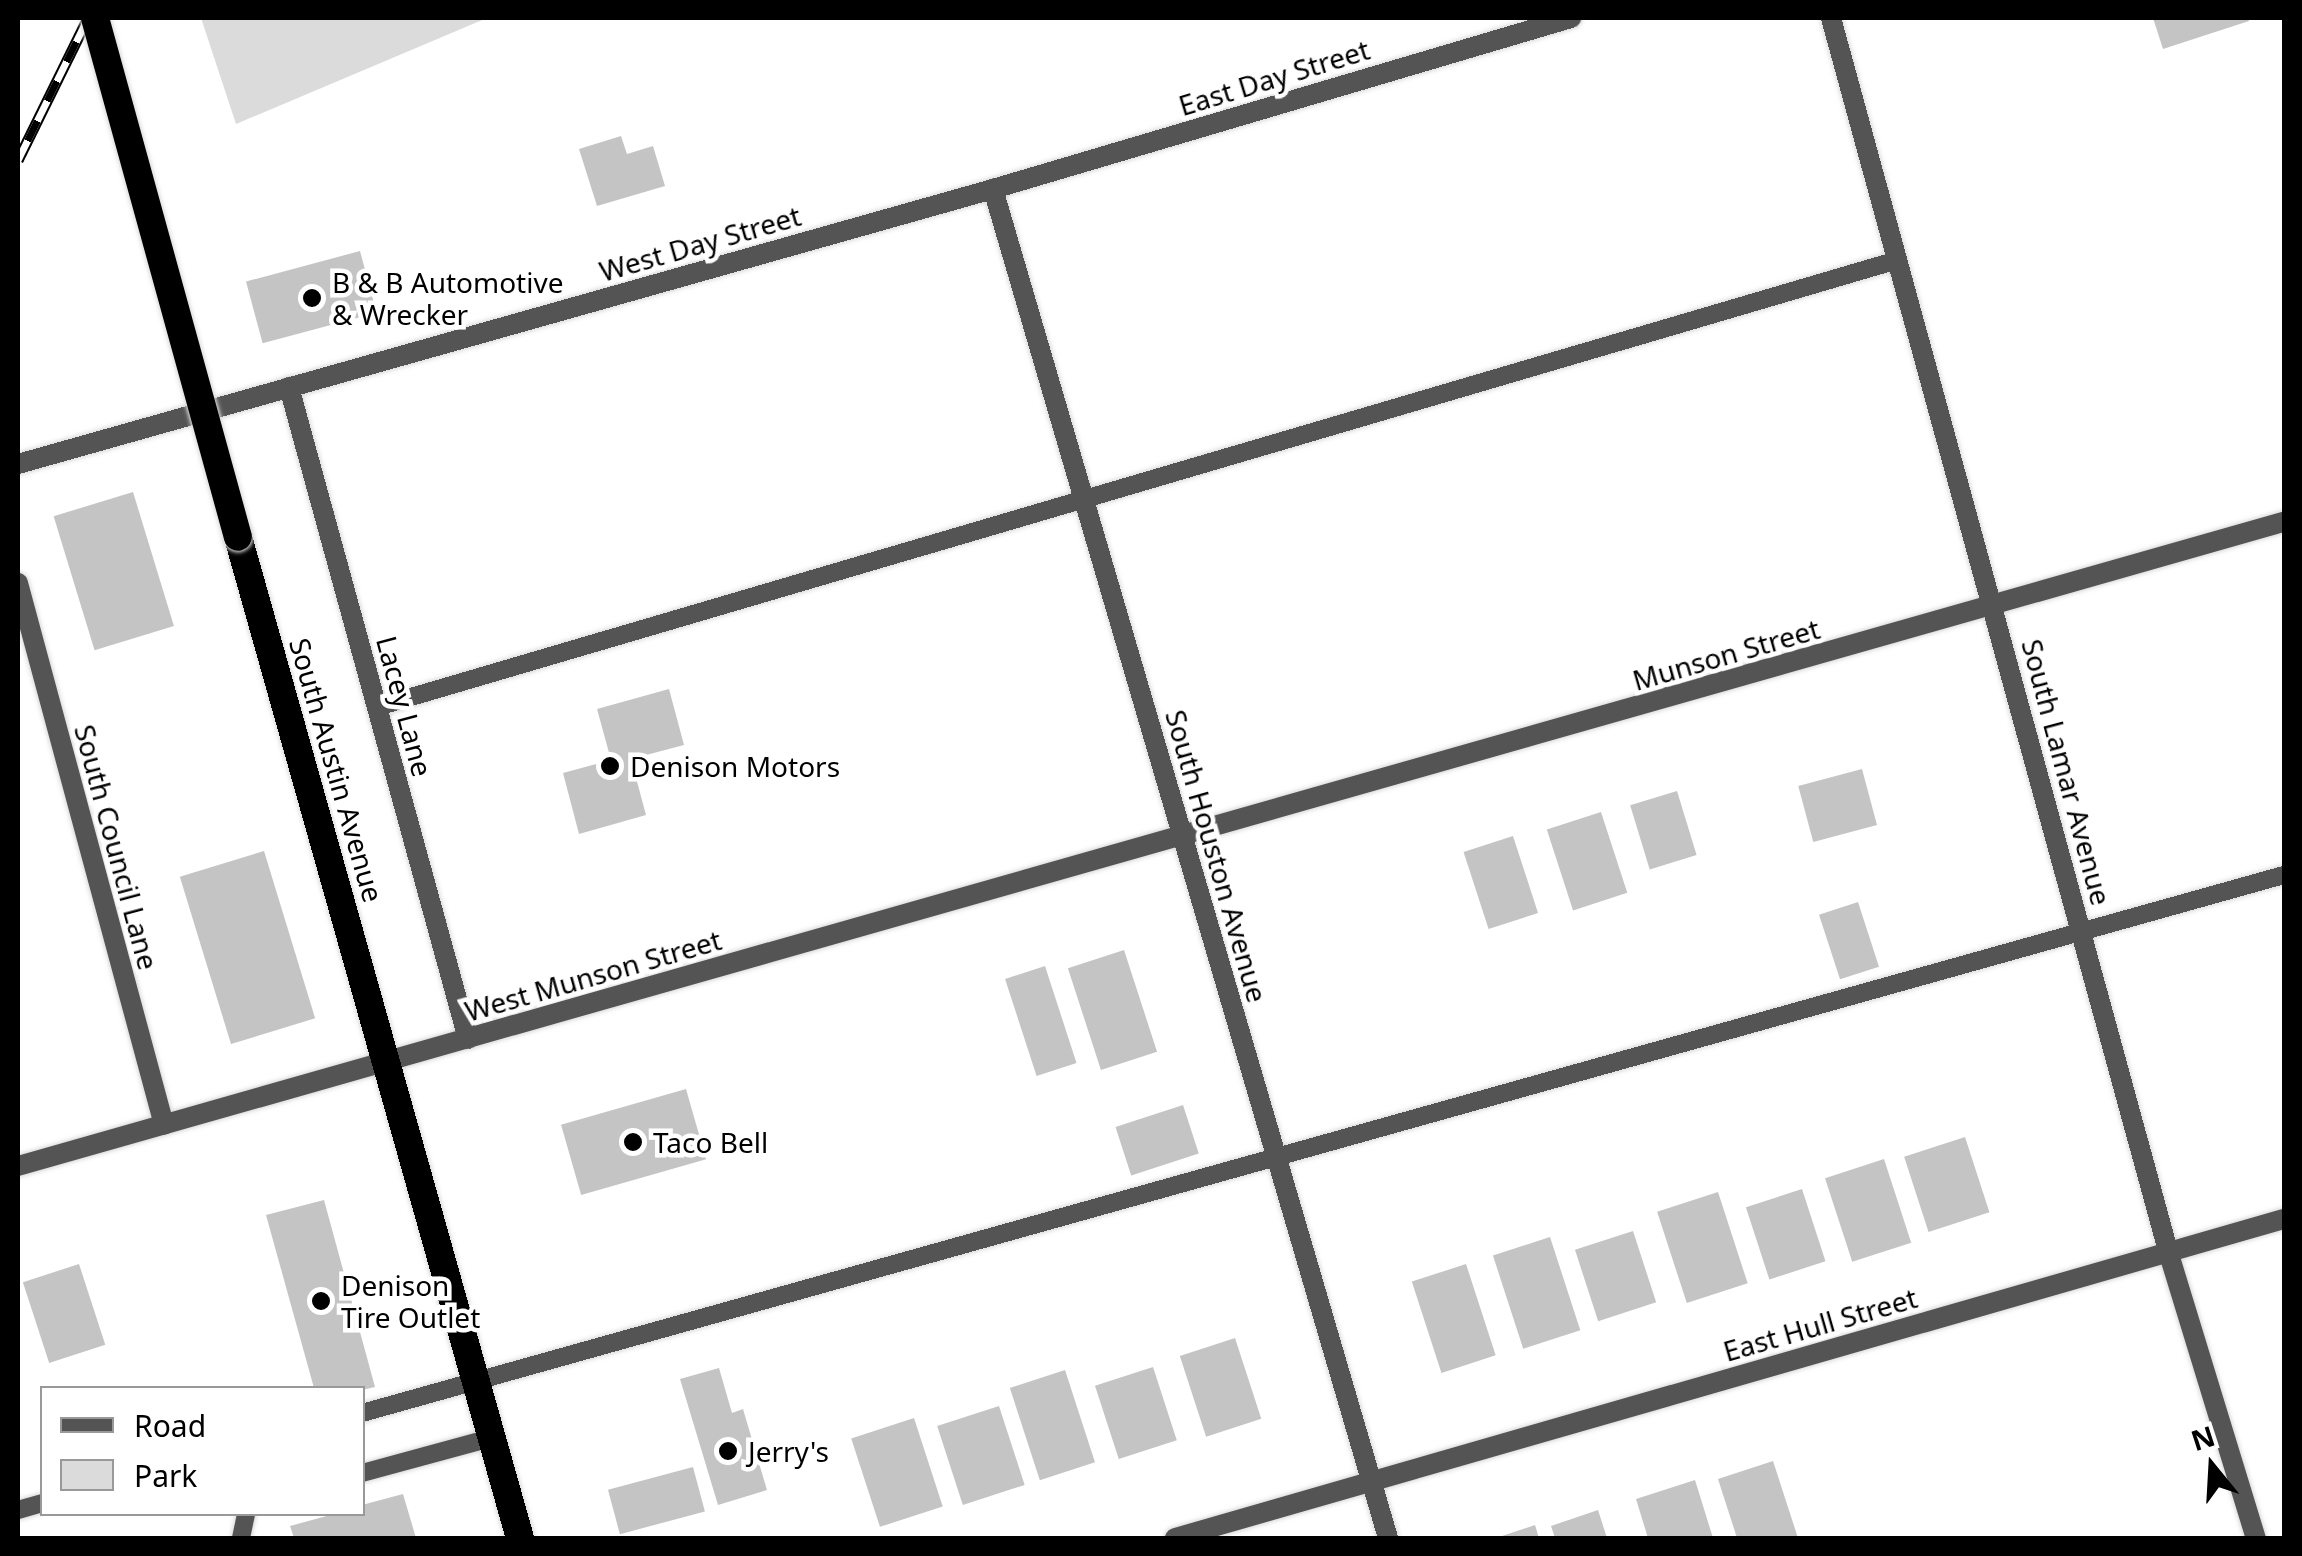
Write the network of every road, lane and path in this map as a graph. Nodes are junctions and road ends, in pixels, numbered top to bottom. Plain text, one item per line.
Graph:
1 (96, 18) edge
2 (1571, 18) edge
3 (1831, 18) edge
4 (993, 189) junction
5 (1898, 260) junction
6 (289, 388) junction
7 (18, 464) edge
8 (1084, 500) junction
9 (2284, 522) edge
10 (18, 583) edge
11 (1993, 606) junction
12 (377, 708) junction
13 (1183, 838) junction
14 (2284, 875) edge
15 (2082, 932) junction
16 (468, 1039) junction
17 (385, 1062) junction
18 (164, 1125) junction
19 (1276, 1157) junction
20 (18, 1166) edge
21 (2284, 1219) edge
22 (2168, 1251) junction
23 (475, 1381) junction
24 (365, 1412) edge
25 (492, 1438) junction
26 (365, 1471) edge
27 (1372, 1483) junction
28 (520, 1538) edge
29 (1174, 1538) edge
30 (1388, 1538) edge
31 (2256, 1538) edge

1 - 17 highway, South Austin Avenue, bridge
2 - 4 street, East Day Street
3 - 5 street, South Lamar Avenue
4 - 6 street, West Day Street
4 - 8 street, South Houston Avenue
5 - 8 lane
5 - 11 street, South Lamar Avenue
6 - 7 street, West Day Street
6 - 12 street, Lacey Lane
8 - 12 lane
8 - 13 street, South Houston Avenue
9 - 11 street, Munson Street
10 - 18 street, South Council Lane
11 - 13 street, Munson Street
11 - 15 street, South Lamar Avenue
12 - 16 street, Lacey Lane
13 - 16 street, West Munson Street
13 - 19 street, South Houston Avenue
14 - 15 lane
15 - 19 lane
15 - 22 street, South Lamar Avenue
16 - 17 street, West Munson Street
17 - 18 street, West Munson Street
17 - 23 highway, South Austin Avenue
18 - 20 street, West Munson Street
19 - 23 lane
19 - 27 street, South Houston Avenue
21 - 22 street, East Hull Street
22 - 27 street, East Hull Street
22 - 31 street, South Lamar Avenue
23 - 24 lane
23 - 25 highway, South Austin Avenue
25 - 26 lane
25 - 28 highway, South Austin Avenue
27 - 29 street, East Hull Street
27 - 30 street, South Houston Avenue

